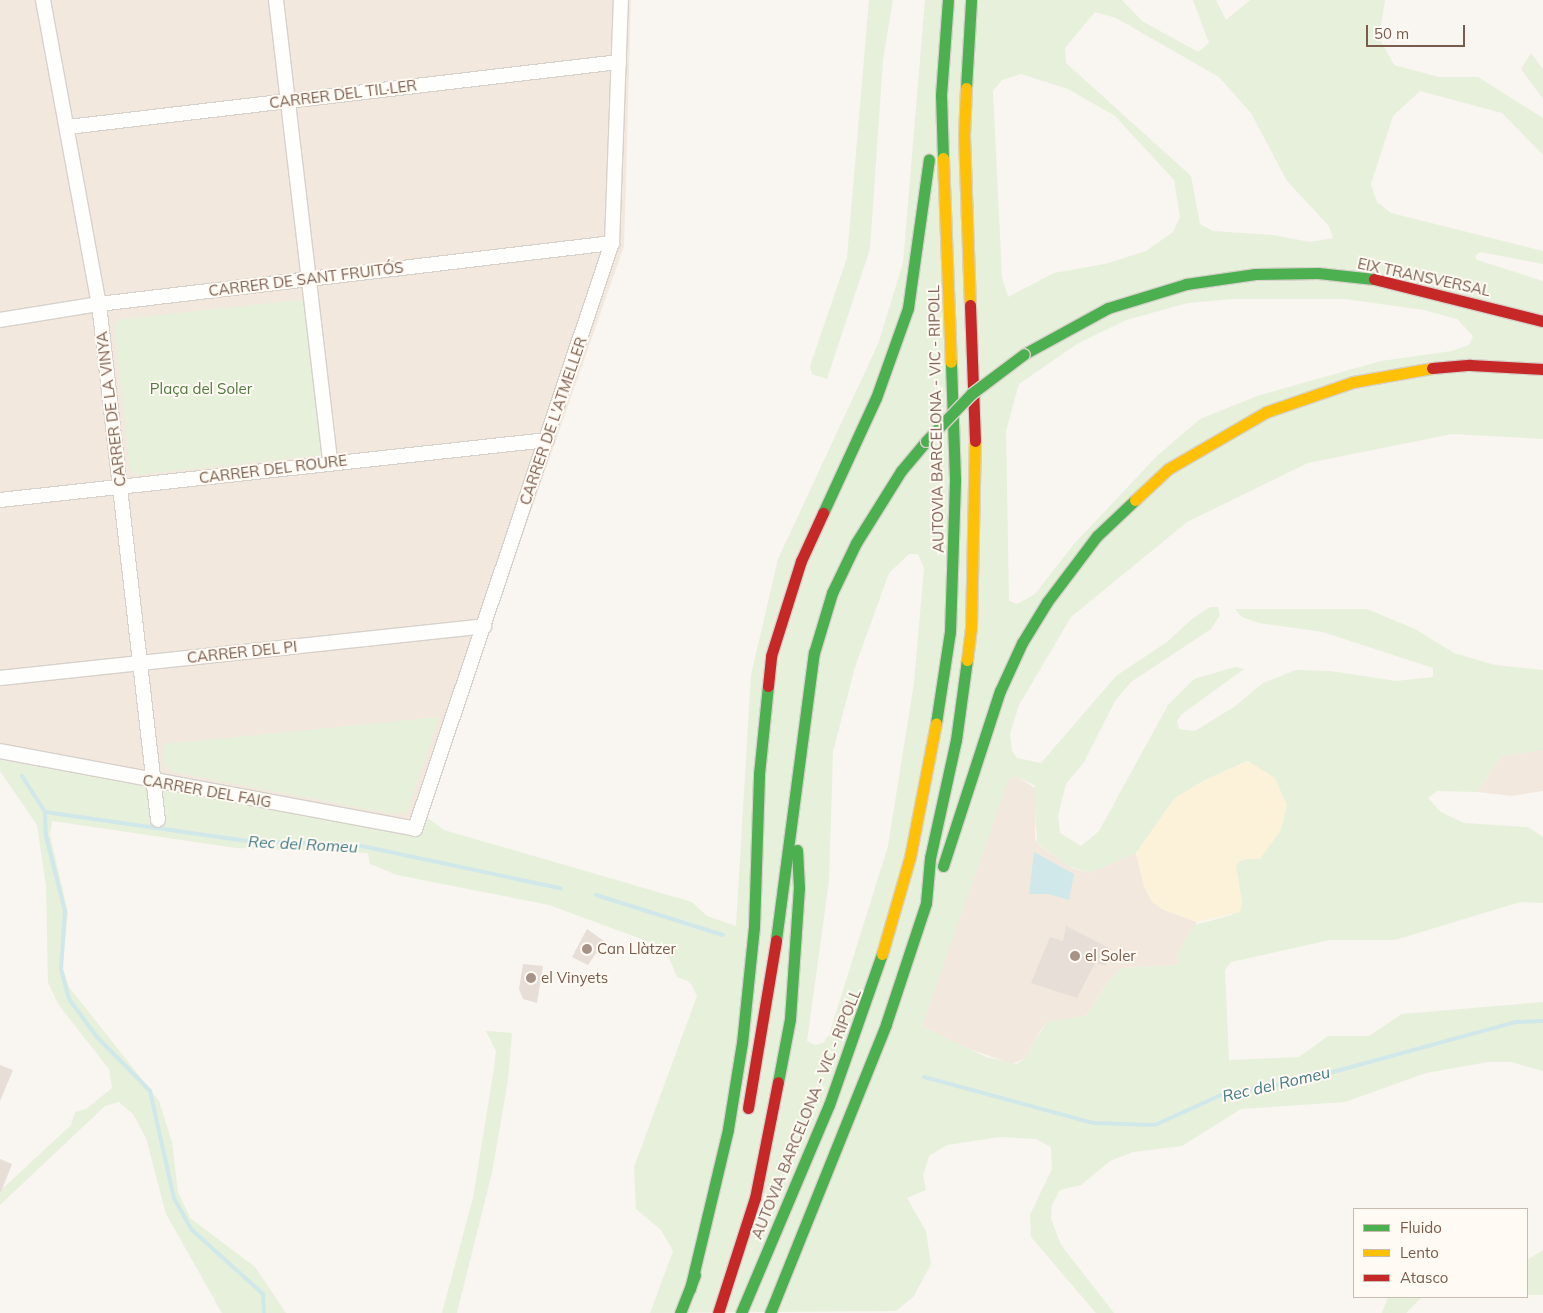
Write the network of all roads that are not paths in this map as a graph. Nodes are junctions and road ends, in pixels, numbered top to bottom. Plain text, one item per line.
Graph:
1 (43, 0) edge
2 (276, 0) edge
3 (620, 0) edge
4 (948, 0) edge
5 (972, 0) edge
6 (619, 62) junction
7 (941, 95) junction
8 (288, 100) junction
9 (68, 127) junction
10 (612, 243) junction
11 (308, 278) junction
12 (99, 304) junction
13 (0, 320) edge
14 (1543, 321) edge
15 (1543, 369) edge
16 (547, 440) junction
17 (330, 462) junction
18 (120, 487) junction
19 (0, 500) edge
20 (484, 626) junction
21 (141, 663) junction
22 (0, 678) edge
23 (0, 751) edge
24 (156, 781) junction
25 (795, 813) junction
26 (158, 820) dead end
27 (415, 829) joint
28 (926, 902) junction
29 (744, 1124) dead end
30 (734, 1162) dead end
31 (690, 1289) junction
32 (680, 1313) edge
33 (718, 1313) edge
34 (741, 1313) edge
35 (770, 1313) edge

1 - 9 street, CARRER DE LA VINYA
2 - 8 street
3 - 6 street, CARRER DE L'ATMELLER
4 - 7 highway, AUTOVIA BARCELONA - VIC - RIPOLL
5 - 28 highway
6 - 8 street, CARRER DEL TIL·LER
6 - 10 street, CARRER DE L'ATMELLER
7 - 31 highway
7 - 34 highway, AUTOVIA BARCELONA - VIC - RIPOLL
8 - 9 street, CARRER DEL TIL·LER
8 - 11 street
9 - 12 street, CARRER DE LA VINYA
10 - 11 street, CARRER DE SANT FRUITÓS
10 - 16 street, CARRER DE L'ATMELLER
11 - 12 street, CARRER DE SANT FRUITÓS
11 - 17 street
12 - 13 street, CARRER DE SANT FRUITÓS
12 - 18 street, CARRER DE LA VINYA
14 - 25 highway, EIX TRANSVERSAL, bridge
15 - 28 highway
16 - 17 street, CARRER DEL ROURE
16 - 20 street, CARRER DE L'ATMELLER
17 - 18 street, CARRER DEL ROURE
18 - 19 street, CARRER DEL ROURE
18 - 21 street, CARRER DE LA VINYA
20 - 21 street, CARRER DEL PI
20 - 27 street, CARRER DE L'ATMELLER
21 - 22 street, CARRER DEL PI
21 - 24 street, CARRER DE LA VINYA
23 - 24 street, CARRER DEL FAIG
24 - 26 street, CARRER DE LA VINYA
24 - 27 street, CARRER DEL FAIG
25 - 29 highway
25 - 33 highway
28 - 35 highway
30 - 31 highway
31 - 32 highway

